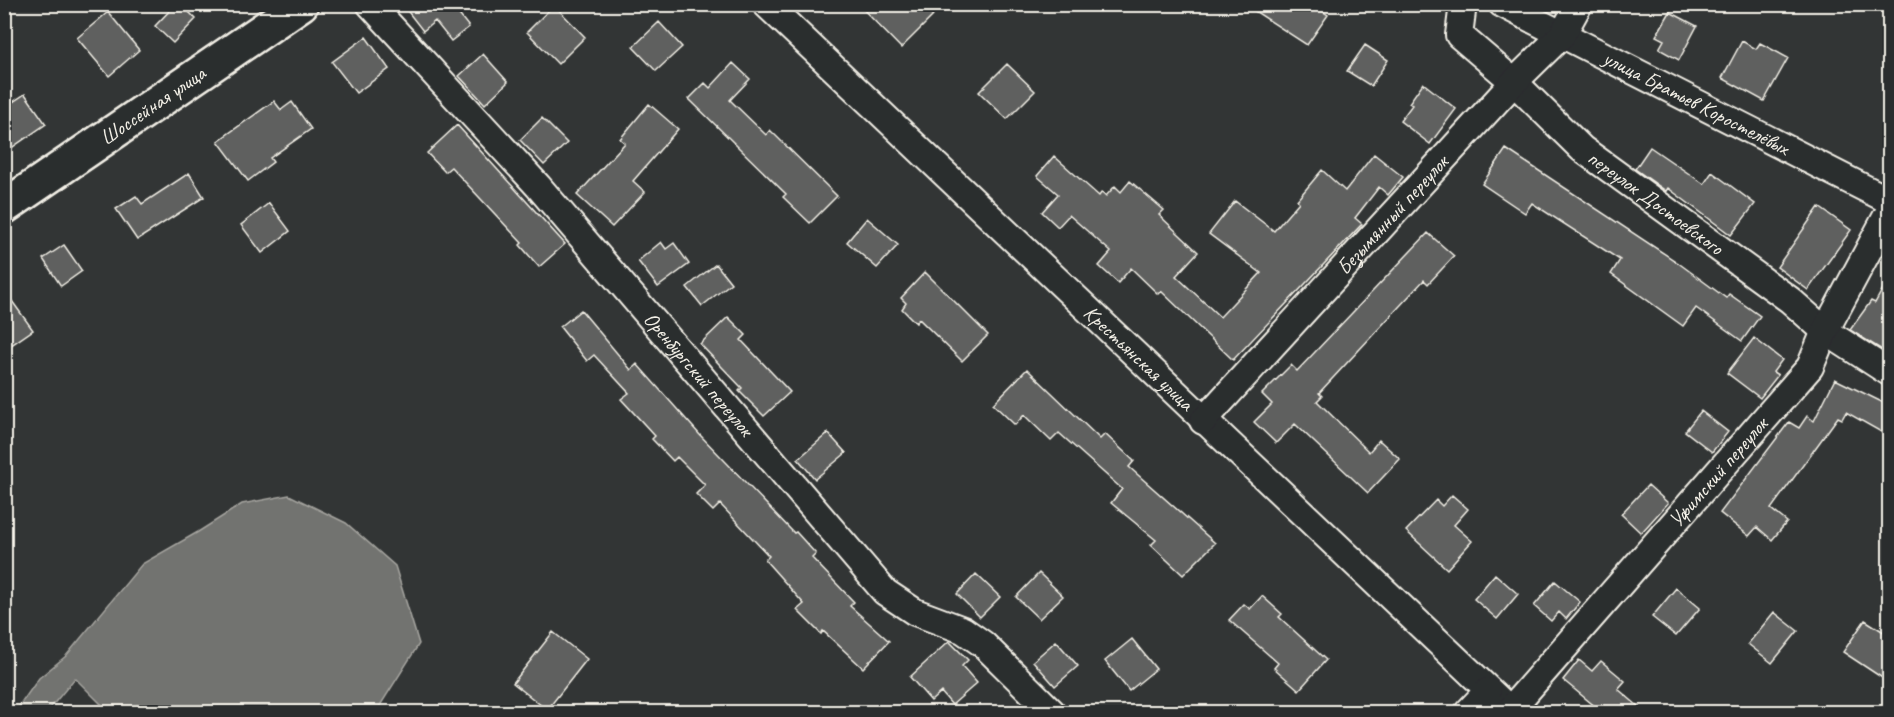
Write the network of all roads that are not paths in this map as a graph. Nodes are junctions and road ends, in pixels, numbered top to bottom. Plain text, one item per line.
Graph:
1 (301, 4) edge
2 (370, 4) edge
3 (766, 4) edge
4 (1463, 4) edge
5 (1502, 4) edge
6 (1579, 4) edge
7 (1562, 35) junction
8 (1514, 82) junction
9 (1890, 201) edge
10 (4, 207) edge
11 (1890, 210) edge
12 (1825, 331) junction
13 (1890, 373) edge
14 (1203, 421) junction
15 (1488, 691) junction
16 (1511, 711) edge
17 (1052, 712) edge
18 (1468, 712) edge

1 - 10 main road, Шоссейная улица
2 - 17 street, Оренбургский переулок
3 - 14 street, Крестьянская улица
4 - 8 street, переулок Достоевского
5 - 7 street, улица Братьев Коростелёвых
6 - 7 street, Безымянный переулок
7 - 8 street, Безымянный переулок
7 - 9 street, улица Братьев Коростелёвых
8 - 12 street, переулок Достоевского
8 - 14 street, Безымянный переулок
11 - 12 street, Уфимский переулок
12 - 13 street, переулок Достоевского
12 - 16 street, Уфимский переулок
14 - 15 street, Крестьянская улица
15 - 16 street, Крестьянская улица
15 - 18 street

